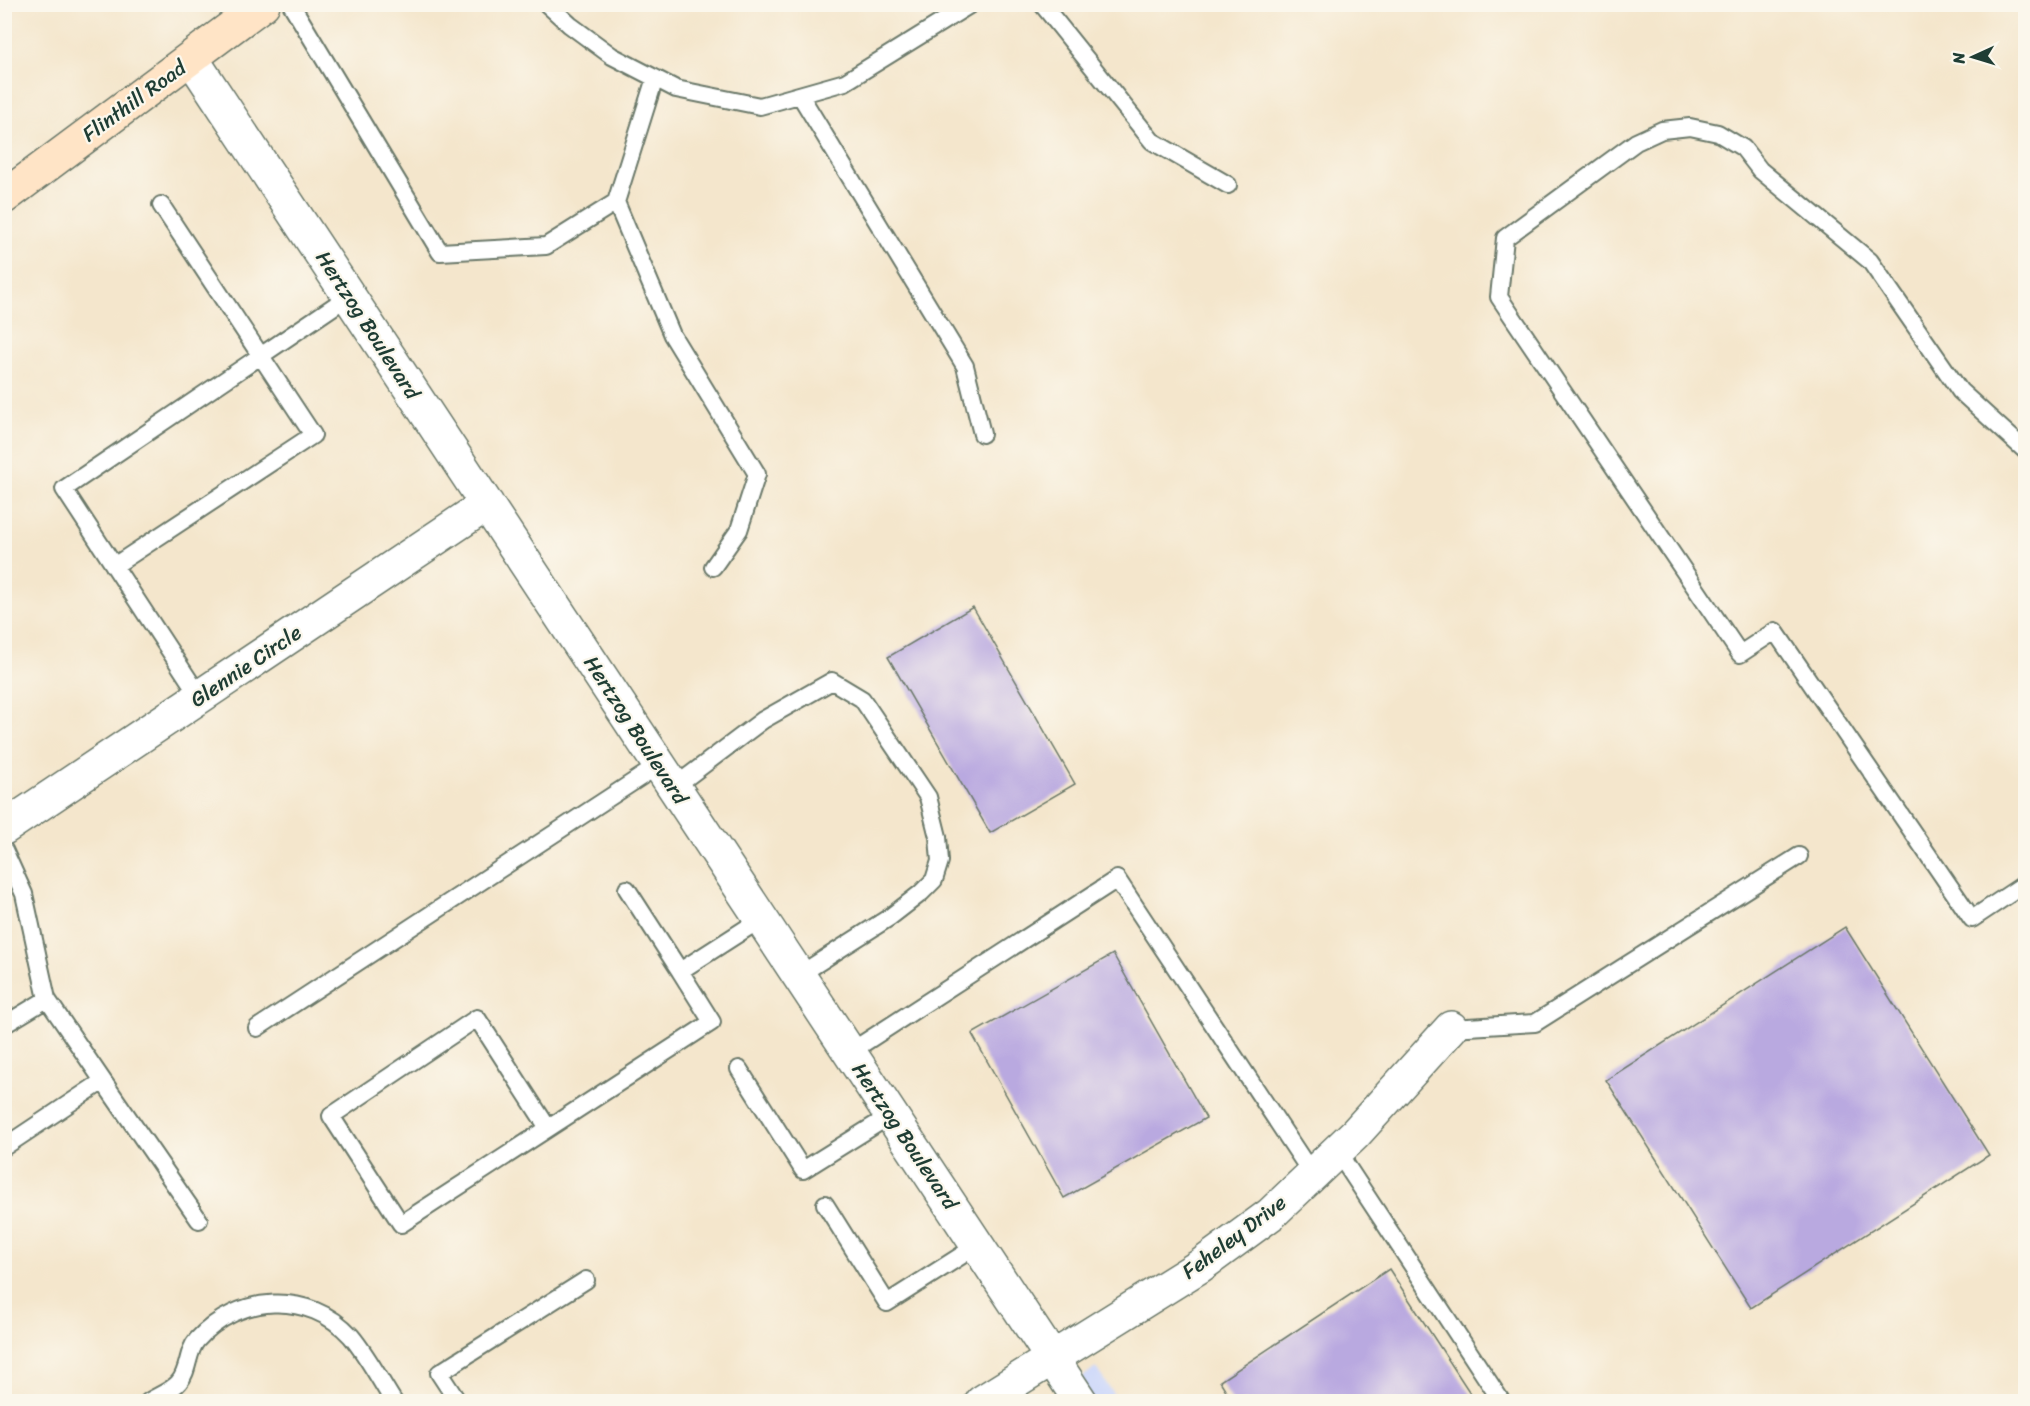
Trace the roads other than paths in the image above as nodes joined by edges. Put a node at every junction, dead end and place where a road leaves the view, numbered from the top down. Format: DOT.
graph roads {
  1 [pos="263,4"];
  2 [pos="291,4"];
  3 [pos="547,4"];
  4 [pos="971,4"];
  5 [pos="1042,4"];
  6 [pos="192,59"];
  7 [pos="655,78"];
  8 [pos="800,95"];
  9 [pos="1228,185"];
  10 [pos="4,197"];
  11 [pos="616,202"];
  12 [pos="161,205"];
  13 [pos="349,296"];
  14 [pos="261,356"];
  15 [pos="982,434"];
  16 [pos="2025,451"];
  17 [pos="487,504"];
  18 [pos="114,566"];
  19 [pos="713,567"];
  20 [pos="200,697"];
  21 [pos="666,776"];
  22 [pos="4,828"];
  23 [pos="4,850"];
  24 [pos="1799,856"];
  25 [pos="2025,883"];
  26 [pos="627,889"];
  27 [pos="762,919"];
  28 [pos="680,971"];
  29 [pos="799,975"];
  30 [pos="47,999"];
  31 [pos="4,1025"];
  32 [pos="257,1028"];
  33 [pos="1451,1028"];
  34 [pos="849,1052"];
  35 [pos="739,1069"];
  36 [pos="103,1081"];
  37 [pos="891,1115"];
  38 [pos="548,1128"];
  39 [pos="4,1147"];
  40 [pos="1337,1151"];
  41 [pos="1312,1174"];
  42 [pos="825,1204"];
  43 [pos="199,1220"];
  44 [pos="978,1245"];
  45 [pos="586,1280"];
  46 [pos="1051,1358"];
  47 [pos="148,1401"];
  48 [pos="394,1401"];
  49 [pos="458,1401"];
  50 [pos="982,1401"];
  51 [pos="1081,1401"];
  52 [pos="1502,1401"];
  1 -- 6 [label="street, Flinthill Road"];
  2 -- 11 [label="lane"];
  3 -- 7 [label="lane"];
  4 -- 8 [label="lane"];
  5 -- 9 [label="lane"];
  6 -- 10 [label="street, Flinthill Road"];
  6 -- 13 [label="street, Hertzog Boulevard"];
  7 -- 8 [label="lane"];
  7 -- 11 [label="lane"];
  8 -- 15 [label="lane"];
  11 -- 19 [label="lane"];
  12 -- 14 [label="lane"];
  13 -- 14 [label="lane"];
  13 -- 17 [label="street, Hertzog Boulevard"];
  14 -- 18 [label="lane"];
  14 -- 18 [label="lane"];
  16 -- 25 [label="lane"];
  17 -- 20 [label="street, Glennie Circle"];
  17 -- 21 [label="street, Hertzog Boulevard"];
  18 -- 20 [label="lane"];
  20 -- 22 [label="street, Glennie Circle"];
  21 -- 27 [label="street, Hertzog Boulevard"];
  21 -- 29 [label="lane"];
  21 -- 32 [label="lane"];
  23 -- 30 [label="lane"];
  24 -- 33 [label="lane"];
  26 -- 28 [label="lane"];
  27 -- 28 [label="lane"];
  27 -- 29 [label="street, Hertzog Boulevard"];
  28 -- 38 [label="lane"];
  29 -- 34 [label="street, Hertzog Boulevard"];
  30 -- 31 [label="lane"];
  30 -- 36 [label="lane"];
  33 -- 40 [label="street, Feheley Drive"];
  34 -- 37 [label="street, Hertzog Boulevard"];
  34 -- 41 [label="lane"];
  35 -- 37 [label="lane"];
  36 -- 39 [label="lane"];
  36 -- 43 [label="lane"];
  37 -- 44 [label="street, Hertzog Boulevard"];
  38 -- 38 [label="lane"];
  40 -- 41 [label="street, Feheley Drive"];
  40 -- 52 [label="lane"];
  41 -- 46 [label="street, Feheley Drive"];
  42 -- 44 [label="lane"];
  44 -- 46 [label="street, Hertzog Boulevard"];
  45 -- 49 [label="lane"];
  46 -- 50 [label="street, Feheley Drive"];
  46 -- 51 [label="street, Hertzog Boulevard"];
  47 -- 48 [label="lane"];
}
